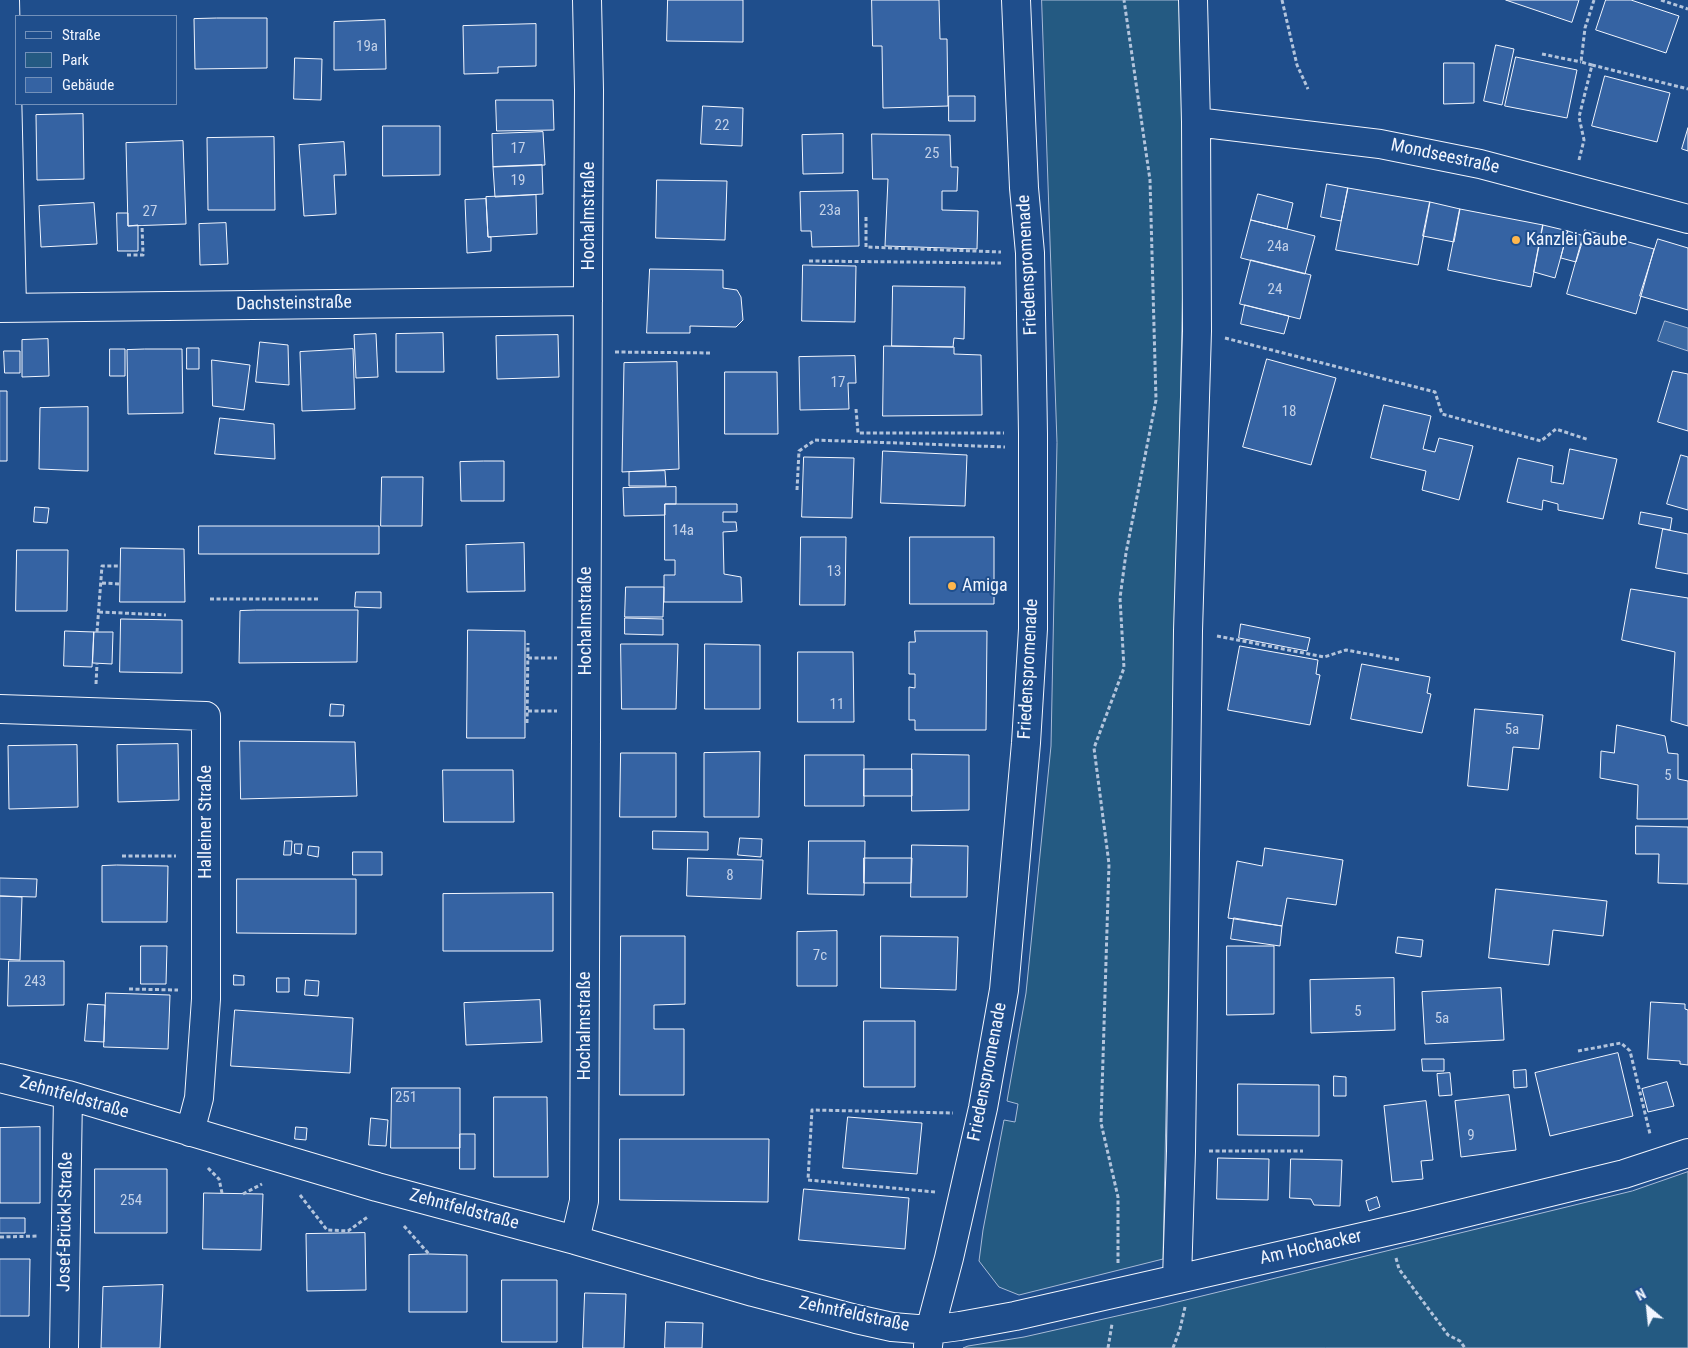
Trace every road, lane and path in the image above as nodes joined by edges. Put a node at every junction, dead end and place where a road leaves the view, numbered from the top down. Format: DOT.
graph roads {
  1 [pos="5,0"];
  2 [pos="587,0"];
  3 [pos="1016,0"];
  4 [pos="1124,0"];
  5 [pos="1193,0"];
  6 [pos="1282,0"];
  7 [pos="1594,0"];
  8 [pos="1661,0"];
  9 [pos="1688,9"];
  10 [pos="1542,54"];
  11 [pos="1581,62"];
  12 [pos="1592,65"];
  13 [pos="1688,88"];
  14 [pos="1308,89"];
  15 [pos="1196,122"];
  16 [pos="1572,187"];
  17 [pos="866,217"];
  18 [pos="1688,219"];
  19 [pos="142,225"];
  20 [pos="127,255"];
  21 [pos="1030,259"];
  22 [pos="809,261"];
  23 [pos="588,302"];
  24 [pos="6,307"];
  25 [pos="1197,331"];
  26 [pos="588,352"];
  27 [pos="712,353"];
  28 [pos="856,409"];
  29 [pos="1589,440"];
  30 [pos="1033,441"];
  31 [pos="797,490"];
  32 [pos="120,566"];
  33 [pos="102,583"];
  34 [pos="121,584"];
  35 [pos="210,599"];
  36 [pos="320,600"];
  37 [pos="99,612"];
  38 [pos="166,614"];
  39 [pos="1188,631"];
  40 [pos="98,632"];
  41 [pos="528,643"];
  42 [pos="1400,660"];
  43 [pos="0,709"];
  44 [pos="527,722"];
  45 [pos="122,856"];
  46 [pos="170,856"];
  47 [pos="129,990"];
  48 [pos="169,990"];
  49 [pos="1578,1051"];
  50 [pos="0,1078"];
  51 [pos="68,1095"];
  52 [pos="954,1113"];
  53 [pos="190,1132"];
  54 [pos="1181,1151"];
  55 [pos="1303,1151"];
  56 [pos="1688,1153"];
  57 [pos="1657,1163"];
  58 [pos="203,1164"];
  59 [pos="266,1180"];
  60 [pos="936,1192"];
  61 [pos="222,1194"];
  62 [pos="243,1194"];
  63 [pos="300,1194"];
  64 [pos="370,1215"];
  65 [pos="402,1224"];
  66 [pos="1387,1231"];
  67 [pos="66,1236"];
  68 [pos="0,1237"];
  69 [pos="575,1240"];
  70 [pos="429,1254"];
  71 [pos="1185,1277"];
  72 [pos="1118,1292"];
  73 [pos="929,1339"];
  74 [pos="64,1348"];
  75 [pos="1173,1348"];
  76 [pos="1466,1348"];
  1 -- 24 [label="street"];
  2 -- 23 [label="street, Hochalmstraße"];
  3 -- 21 [label="street, Friedenspromenade"];
  4 -- 72 [label="path"];
  5 -- 15 [label="street"];
  6 -- 14 [label="path"];
  7 -- 11 [label="path"];
  8 -- 9 [label="path"];
  10 -- 11 [label="path"];
  11 -- 12 [label="path"];
  12 -- 13 [label="path"];
  12 -- 16 [label="path"];
  15 -- 16 [label="street, Mondseestraße"];
  15 -- 25 [label="street"];
  16 -- 18 [label="street, Mondseestraße"];
  17 -- 21 [label="path"];
  19 -- 20 [label="path"];
  21 -- 22 [label="path"];
  21 -- 30 [label="street, Friedenspromenade"];
  23 -- 24 [label="street, Dachsteinstraße"];
  23 -- 26 [label="street, Hochalmstraße"];
  25 -- 29 [label="path"];
  25 -- 39 [label="street"];
  26 -- 27 [label="path"];
  26 -- 69 [label="street, Hochalmstraße"];
  28 -- 30 [label="path"];
  30 -- 31 [label="path"];
  30 -- 73 [label="street, Friedenspromenade"];
  32 -- 33 [label="path"];
  33 -- 34 [label="path"];
  33 -- 37 [label="path"];
  35 -- 36 [label="path"];
  37 -- 38 [label="path"];
  37 -- 40 [label="path"];
  39 -- 42 [label="path"];
  39 -- 54 [label="street"];
  41 -- 44 [label="path"];
  43 -- 53 [label="street, Halleiner Straße"];
  45 -- 46 [label="path"];
  47 -- 48 [label="path"];
  49 -- 57 [label="path"];
  50 -- 51 [label="street, Zehntfeldstraße"];
  51 -- 53 [label="street, Zehntfeldstraße"];
  51 -- 67 [label="street, Josef-Brückl-Straße"];
  52 -- 60 [label="path"];
  53 -- 69 [label="street, Zehntfeldstraße"];
  54 -- 55 [label="path"];
  54 -- 71 [label="street"];
  56 -- 57 [label="street, Am Hochacker"];
  57 -- 66 [label="street, Am Hochacker"];
  58 -- 61 [label="path"];
  59 -- 62 [label="path"];
  63 -- 64 [label="path"];
  65 -- 70 [label="path"];
  66 -- 71 [label="street, Am Hochacker"];
  66 -- 76 [label="path"];
  67 -- 68 [label="path"];
  67 -- 74 [label="street, Josef-Brückl-Straße"];
  69 -- 73 [label="street, Zehntfeldstraße"];
  71 -- 72 [label="street, Am Hochacker"];
  71 -- 75 [label="path"];
  72 -- 73 [label="street, Am Hochacker"];
}
